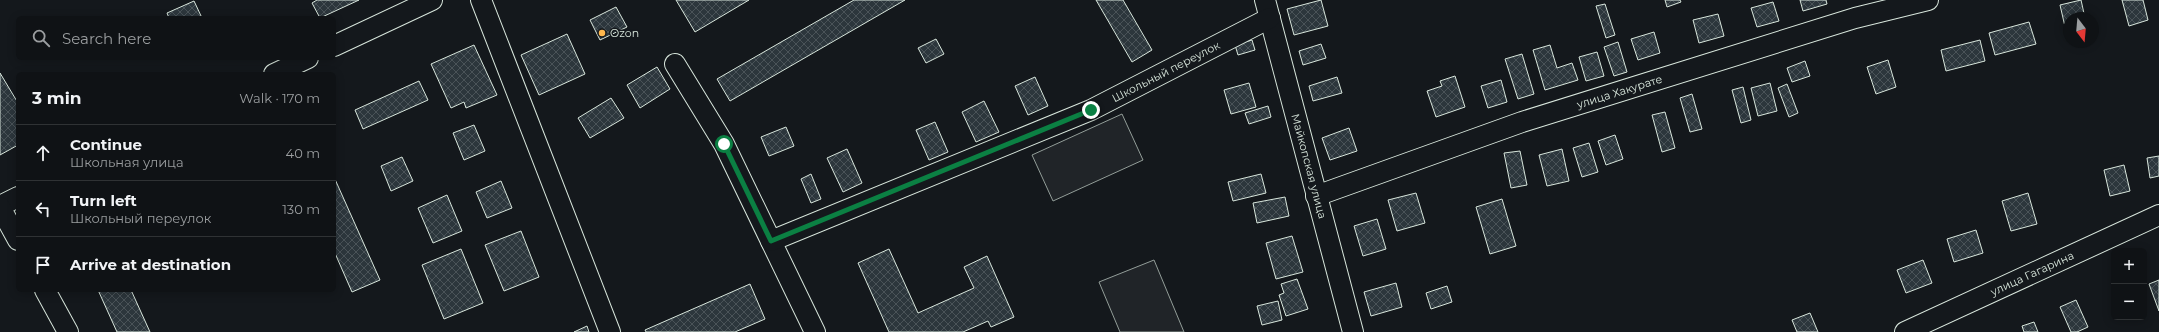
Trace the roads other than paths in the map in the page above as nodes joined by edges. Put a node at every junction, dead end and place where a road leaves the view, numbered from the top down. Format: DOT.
graph roads {
  1 [pos="432,0"];
  2 [pos="480,0"];
  3 [pos="1928,0"];
  4 [pos="1268,9"];
  5 [pos="336,45"];
  6 [pos="304,60"];
  7 [pos="675,64"];
  8 [pos="278,72"];
  9 [pos="1316,196"];
  10 [pos="16,198"];
  11 [pos="0,206"];
  12 [pos="2159,215"];
  13 [pos="16,236"];
  14 [pos="771,241"];
  15 [pos="46,292"];
  16 [pos="68,332"];
  17 [pos="610,332"];
  18 [pos="815,332"];
  19 [pos="1353,332"];
  20 [pos="1905,332"];
  1 -- 5 [label="street"];
  2 -- 17 [label="street"];
  3 -- 9 [label="street, улица Хакурате"];
  4 -- 9 [label="street, Майкопская улица"];
  4 -- 14 [label="street, Школьный переулок"];
  6 -- 8 [label="street"];
  7 -- 14 [label="street"];
  9 -- 19 [label="street, Майкопская улица"];
  10 -- 11 [label="street"];
  11 -- 13 [label="street"];
  12 -- 20 [label="street, улица Гагарина"];
  14 -- 18 [label="street"];
  15 -- 16 [label="street"];
}
